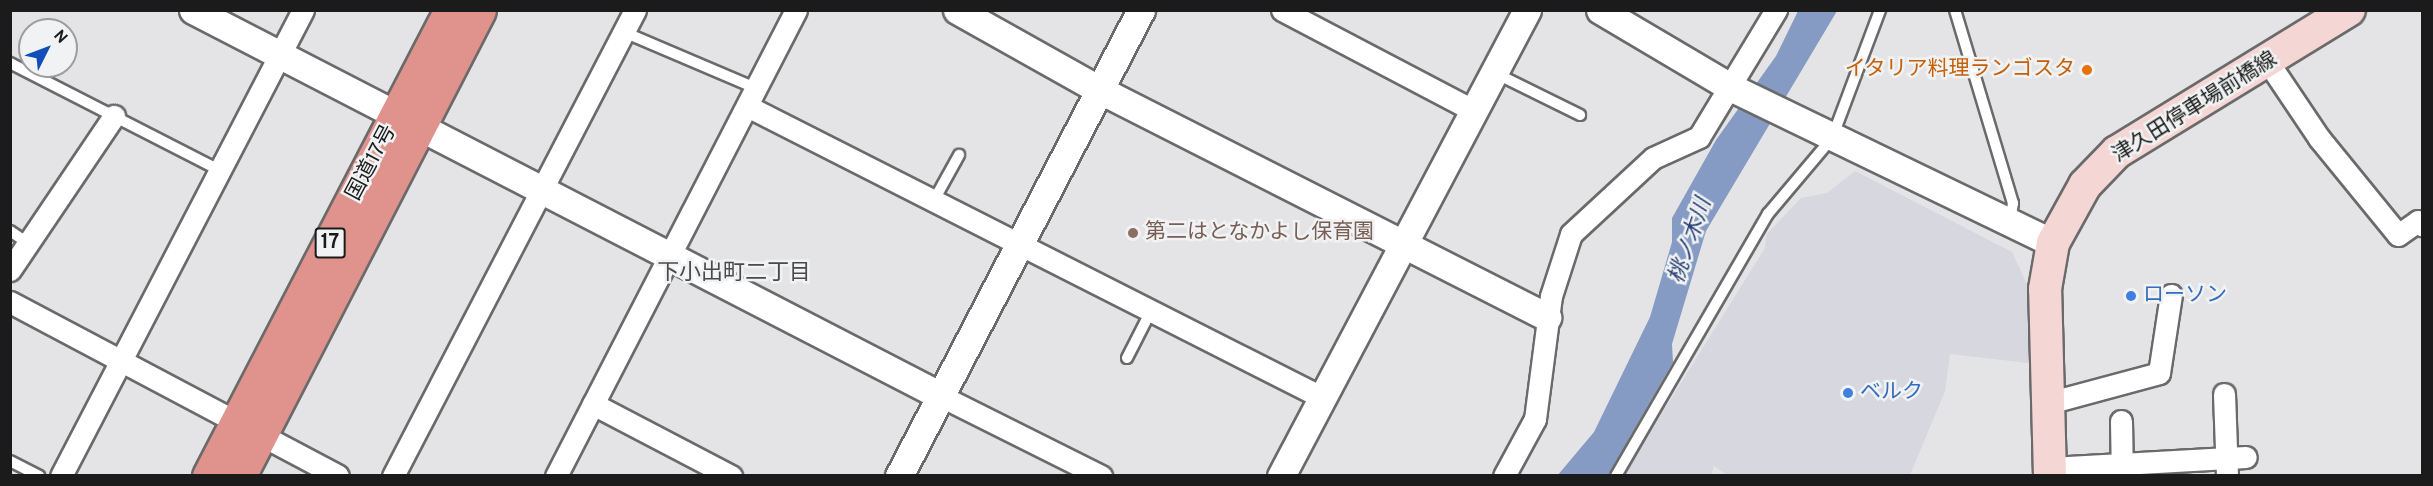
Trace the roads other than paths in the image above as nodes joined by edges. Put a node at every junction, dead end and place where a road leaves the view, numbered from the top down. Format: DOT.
graph roads {
  1 [pos="193,10"];
  2 [pos="303,10"];
  3 [pos="451,10"];
  4 [pos="479,10"];
  5 [pos="635,10"];
  6 [pos="796,10"];
  7 [pos="1141,10"];
  8 [pos="1282,10"];
  9 [pos="1527,10"];
  10 [pos="1600,10"];
  11 [pos="1776,10"];
  12 [pos="1880,10"];
  13 [pos="1955,10"];
  14 [pos="2349,10"];
  15 [pos="970,13"];
  16 [pos="624,32"];
  17 [pos="280,56"];
  18 [pos="2268,62"];
  19 [pos="10,63"];
  20 [pos="1495,72"];
  21 [pos="1098,89"];
  22 [pos="1734,89"];
  23 [pos="751,97"];
  24 [pos="1474,111"];
  25 [pos="1580,115"];
  26 [pos="114,117"];
  27 [pos="408,121"];
  28 [pos="1824,134"];
  29 [pos="959,155"];
  30 [pos="221,171"];
  31 [pos="543,190"];
  32 [pos="933,202"];
  33 [pos="2009,224"];
  34 [pos="2422,225"];
  35 [pos="10,231"];
  36 [pos="2052,243"];
  37 [pos="29,244"];
  38 [pos="1402,247"];
  39 [pos="1019,248"];
  40 [pos="669,256"];
  41 [pos="10,270"];
  42 [pos="2171,295"];
  43 [pos="10,302"];
  44 [pos="1152,309"];
  45 [pos="1547,317"];
  46 [pos="1127,358"];
  47 [pos="120,361"];
  48 [pos="2224,394"];
  49 [pos="943,397"];
  50 [pos="1321,397"];
  51 [pos="2048,403"];
  52 [pos="593,404"];
  53 [pos="2121,421"];
  54 [pos="248,429"];
  55 [pos="10,461"];
  56 [pos="2233,463"];
  57 [pos="2122,470"];
  58 [pos="2050,472"];
  59 [pos="39,476"];
  60 [pos="61,476"];
  61 [pos="209,476"];
  62 [pos="239,476"];
  63 [pos="338,476"];
  64 [pos="393,476"];
  65 [pos="556,476"];
  66 [pos="731,476"];
  67 [pos="899,476"];
  68 [pos="1101,476"];
  69 [pos="1281,476"];
  70 [pos="1504,476"];
  71 [pos="1616,476"];
  1 -- 17 [label="street"];
  2 -- 17 [label="street"];
  3 -- 27 [label="highway, 国道17号 / 17"];
  4 -- 27 [label="highway, 国道17号 / 17"];
  5 -- 16 [label="street"];
  6 -- 23 [label="street"];
  7 -- 21 [label="street"];
  8 -- 24 [label="street"];
  9 -- 20 [label="street"];
  10 -- 22 [label="street"];
  11 -- 22 [label="street"];
  12 -- 28 [label="lane"];
  13 -- 33 [label="lane"];
  14 -- 18 [label="main road, 津久田停車場前橋線"];
  15 -- 21 [label="street"];
  16 -- 23 [label="lane"];
  16 -- 31 [label="street"];
  17 -- 27 [label="street"];
  17 -- 30 [label="street"];
  18 -- 34 [label="street"];
  18 -- 36 [label="main road, 津久田停車場前橋線"];
  19 -- 26 [label="lane"];
  20 -- 24 [label="street"];
  20 -- 25 [label="lane"];
  21 -- 38 [label="street"];
  21 -- 39 [label="street"];
  22 -- 28 [label="street"];
  22 -- 45 [label="street"];
  23 -- 32 [label="street"];
  23 -- 40 [label="street"];
  24 -- 38 [label="street"];
  26 -- 30 [label="lane"];
  26 -- 37 [label="street"];
  27 -- 31 [label="street"];
  27 -- 54 [label="highway, 国道17号 / 17"];
  28 -- 33 [label="street"];
  28 -- 71 [label="lane"];
  29 -- 32 [label="lane"];
  30 -- 47 [label="street"];
  31 -- 40 [label="street"];
  31 -- 64 [label="street"];
  32 -- 39 [label="street"];
  33 -- 36 [label="street"];
  35 -- 37 [label="lane"];
  36 -- 51 [label="main road, 津久田停車場前橋線"];
  37 -- 41 [label="street"];
  38 -- 45 [label="street"];
  38 -- 50 [label="street"];
  39 -- 44 [label="street"];
  39 -- 49 [label="street"];
  40 -- 49 [label="street"];
  40 -- 52 [label="street"];
  42 -- 51 [label="street"];
  43 -- 47 [label="street"];
  44 -- 46 [label="lane"];
  44 -- 50 [label="street"];
  45 -- 70 [label="street"];
  47 -- 54 [label="street"];
  47 -- 60 [label="street"];
  48 -- 56 [label="street"];
  49 -- 67 [label="street"];
  49 -- 68 [label="street"];
  50 -- 69 [label="street"];
  51 -- 58 [label="main road, 津久田停車場前橋線"];
  52 -- 65 [label="street"];
  52 -- 66 [label="street"];
  53 -- 57 [label="street"];
  54 -- 61 [label="highway, 国道17号 / 17"];
  54 -- 62 [label="highway, 国道17号 / 17"];
  54 -- 63 [label="street"];
  55 -- 59 [label="lane"];
  56 -- 57 [label="street"];
  57 -- 58 [label="street"];
}
